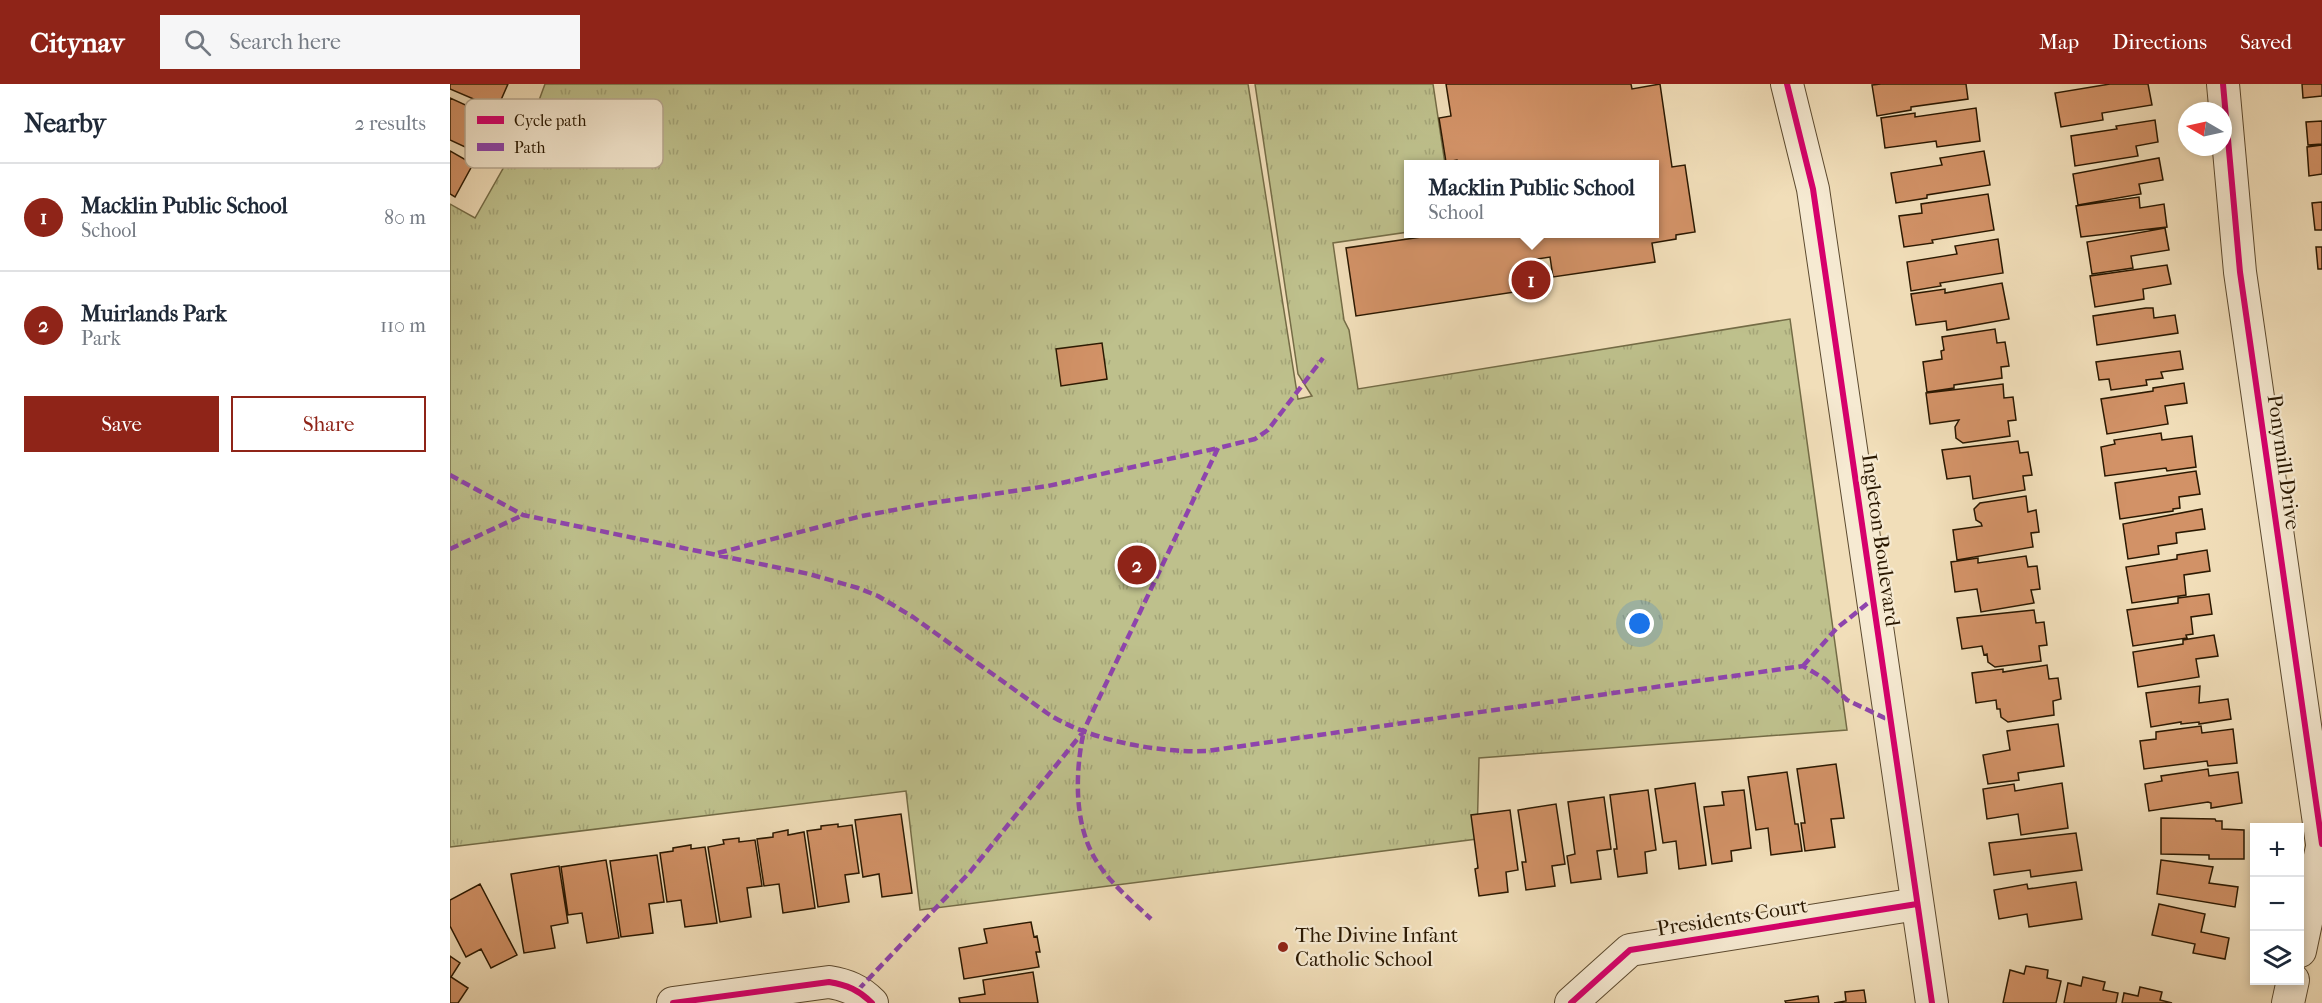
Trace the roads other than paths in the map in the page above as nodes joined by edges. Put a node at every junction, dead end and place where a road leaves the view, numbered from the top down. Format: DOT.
graph roads {
  1 [pos="1787,84"];
  2 [pos="2223,84"];
  3 [pos="2322,845"];
  4 [pos="1917,904"];
  5 [pos="2304,932"];
  6 [pos="2292,985"];
  7 [pos="673,1003"];
  8 [pos="872,1003"];
  9 [pos="1570,1003"];
  10 [pos="1932,1003"];
  11 [pos="2288,1003"];
  1 -- 4 [label="street, Ingleton Boulevard"];
  2 -- 3 [label="street, Ponymill Drive"];
  3 -- 5 [label="street, Ponymill Drive"];
  4 -- 9 [label="street, Presidents Court"];
  4 -- 10 [label="street, Ingleton Boulevard"];
  6 -- 11 [label="street"];
  7 -- 8 [label="street"];
}
